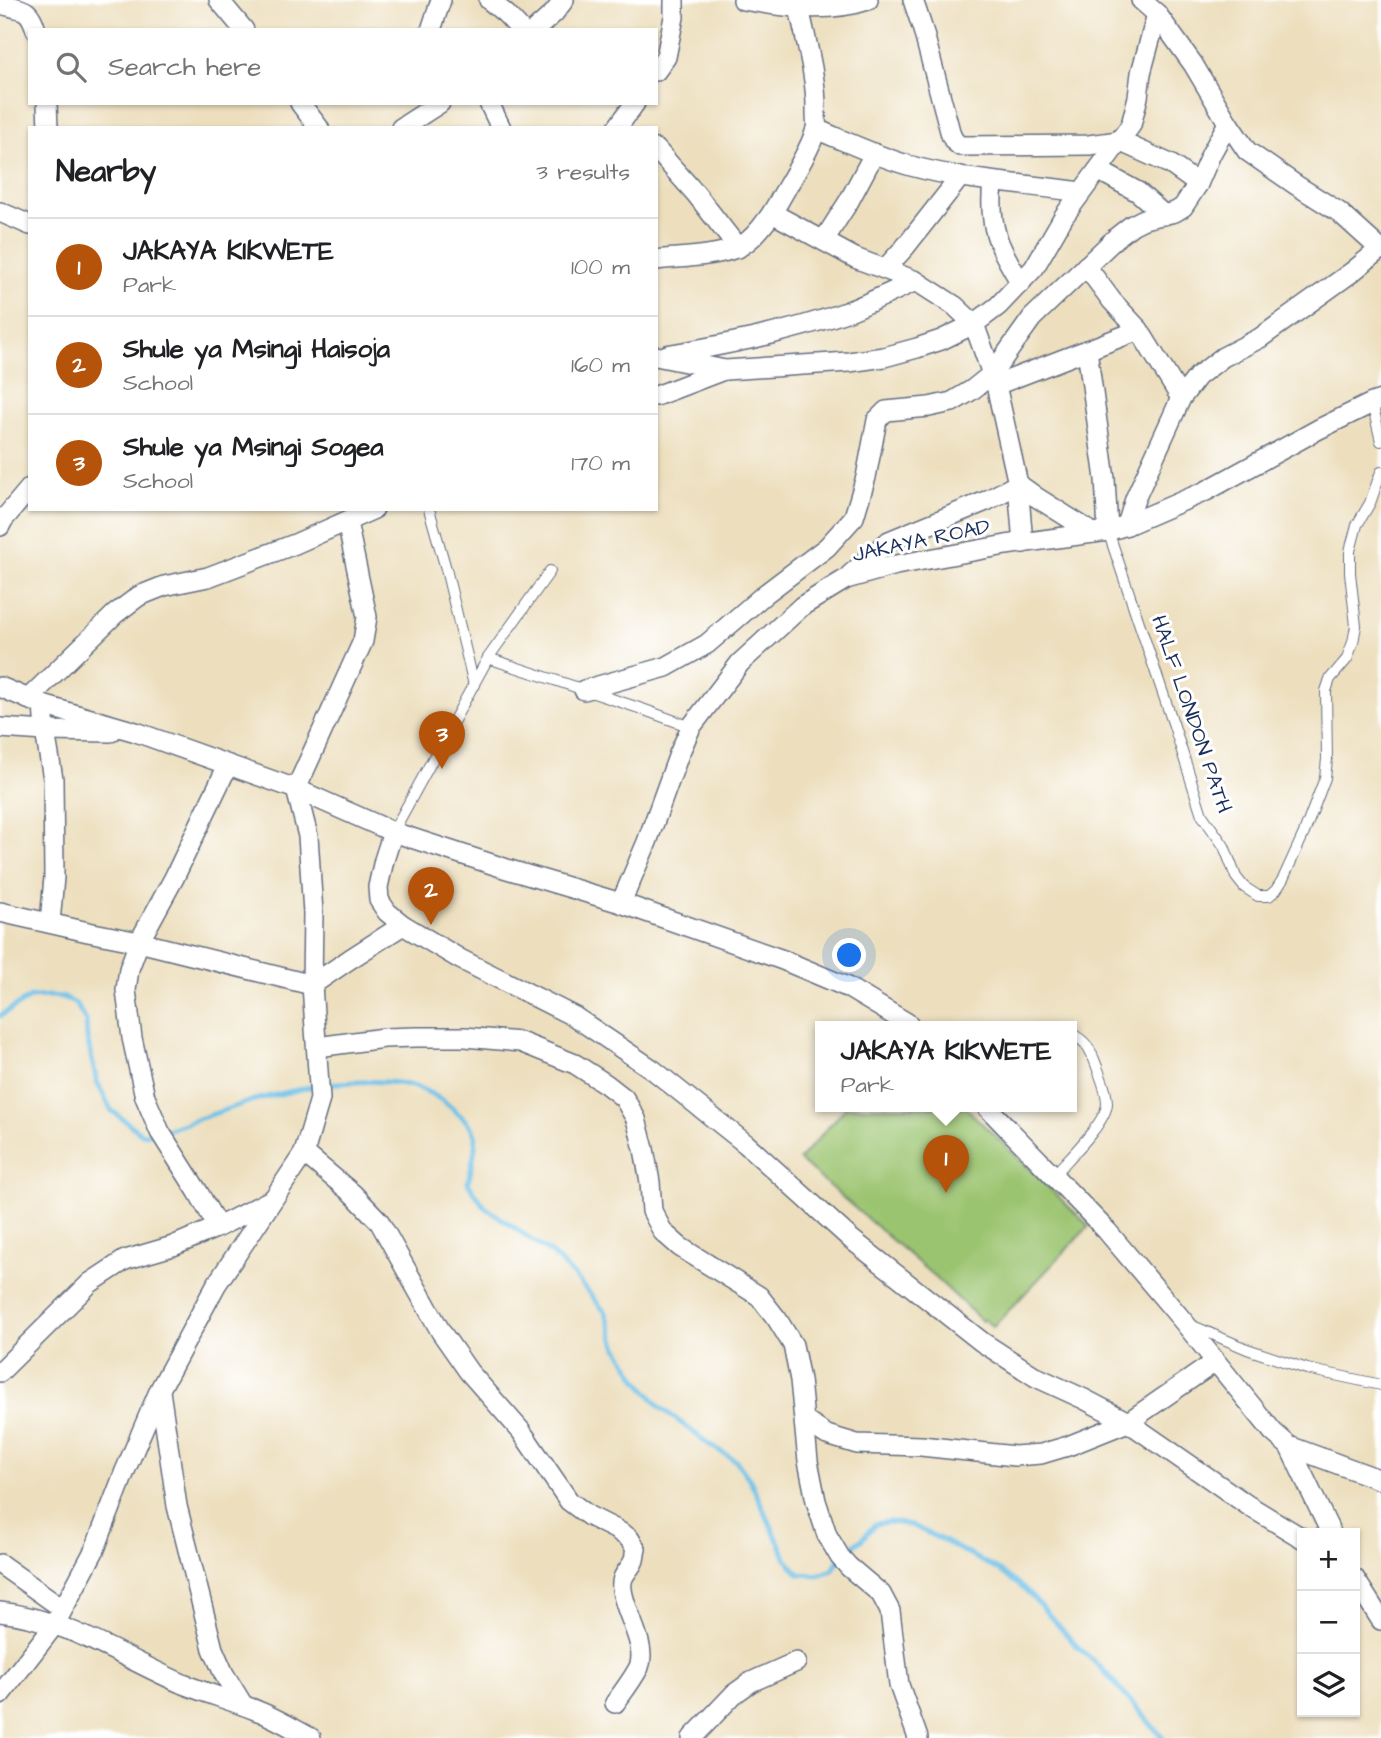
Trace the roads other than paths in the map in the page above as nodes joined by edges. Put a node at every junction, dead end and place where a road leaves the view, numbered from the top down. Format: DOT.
graph roads {
  1 [pos="219,0"];
  2 [pos="441,0"];
  3 [pos="489,0"];
  4 [pos="564,0"];
  5 [pos="674,0"];
  6 [pos="746,0"];
  7 [pos="868,0"];
  8 [pos="913,0"];
  9 [pos="1142,0"];
  10 [pos="0,4"];
  11 [pos="799,7"];
  12 [pos="1157,14"];
  13 [pos="35,28"];
  14 [pos="242,28"];
  15 [pos="432,28"];
  16 [pos="519,28"];
  17 [pos="537,28"];
  18 [pos="658,68"];
  19 [pos="47,105"];
  20 [pos="302,105"];
  21 [pos="433,105"];
  22 [pos="490,105"];
  23 [pos="1228,123"];
  24 [pos="48,126"];
  25 [pos="317,126"];
  26 [pos="404,126"];
  27 [pos="500,126"];
  28 [pos="816,129"];
  29 [pos="1119,141"];
  30 [pos="658,151"];
  31 [pos="1247,151"];
  32 [pos="874,154"];
  33 [pos="1211,154"];
  34 [pos="1098,170"];
  35 [pos="961,176"];
  36 [pos="993,182"];
  37 [pos="1198,184"];
  38 [pos="1081,192"];
  39 [pos="28,206"];
  40 [pos="772,213"];
  41 [pos="1164,215"];
  42 [pos="15,219"];
  43 [pos="824,240"];
  44 [pos="738,248"];
  45 [pos="1381,249"];
  46 [pos="658,260"];
  47 [pos="1086,266"];
  48 [pos="885,269"];
  49 [pos="916,281"];
  50 [pos="1021,283"];
  51 [pos="974,324"];
  52 [pos="1139,330"];
  53 [pos="1087,350"];
  54 [pos="658,357"];
  55 [pos="658,357"];
  56 [pos="725,370"];
  57 [pos="994,380"];
  58 [pos="658,395"];
  59 [pos="1181,398"];
  60 [pos="1377,402"];
  61 [pos="1381,440"];
  62 [pos="1381,472"];
  63 [pos="1018,484"];
  64 [pos="28,490"];
  65 [pos="370,511"];
  66 [pos="430,511"];
  67 [pos="347,522"];
  68 [pos="0,526"];
  69 [pos="1109,529"];
  70 [pos="1023,543"];
  71 [pos="550,570"];
  72 [pos="846,579"];
  73 [pos="488,658"];
  74 [pos="474,685"];
  75 [pos="0,687"];
  76 [pos="584,690"];
  77 [pos="35,702"];
  78 [pos="691,727"];
  79 [pos="0,728"];
  80 [pos="45,731"];
  81 [pos="136,732"];
  82 [pos="228,765"];
  83 [pos="296,789"];
  84 [pos="393,832"];
  85 [pos="621,903"];
  86 [pos="0,912"];
  87 [pos="50,923"];
  88 [pos="403,925"];
  89 [pos="139,942"];
  90 [pos="312,985"];
  91 [pos="904,1021"];
  92 [pos="1077,1036"];
  93 [pos="317,1047"];
  94 [pos="992,1112"];
  95 [pos="304,1153"];
  96 [pos="1053,1176"];
  97 [pos="272,1200"];
  98 [pos="218,1227"];
  99 [pos="1183,1321"];
  100 [pos="1214,1362"];
  101 [pos="0,1372"];
  102 [pos="1381,1385"];
  103 [pos="160,1389"];
  104 [pos="805,1421"];
  105 [pos="1128,1422"];
  106 [pos="1289,1446"];
  107 [pos="1381,1480"];
  108 [pos="1329,1528"];
  109 [pos="1297,1535"];
  110 [pos="0,1564"];
  111 [pos="1360,1586"];
  112 [pos="0,1612"];
  113 [pos="59,1616"];
  114 [pos="1381,1620"];
  115 [pos="796,1662"];
  116 [pos="0,1695"];
  117 [pos="615,1703"];
  118 [pos="243,1705"];
  119 [pos="916,1737"];
  120 [pos="311,1738"];
  121 [pos="692,1738"];
  1 -- 14 [label="street"];
  2 -- 15 [label="street"];
  3 -- 16 [label="street"];
  4 -- 17 [label="street"];
  5 -- 18 [label="street"];
  6 -- 11 [label="street"];
  7 -- 11 [label="street"];
  8 -- 29 [label="street"];
  9 -- 12 [label="street"];
  10 -- 13 [label="street"];
  11 -- 28 [label="street"];
  12 -- 23 [label="street"];
  12 -- 29 [label="street"];
  19 -- 24 [label="street"];
  20 -- 25 [label="street"];
  21 -- 26 [label="street"];
  22 -- 27 [label="street"];
  23 -- 31 [label="street"];
  23 -- 33 [label="street"];
  28 -- 32 [label="street"];
  28 -- 40 [label="street"];
  29 -- 34 [label="street"];
  29 -- 37 [label="street"];
  30 -- 44 [label="street"];
  31 -- 33 [label="street"];
  31 -- 45 [label="street"];
  32 -- 35 [label="street"];
  32 -- 43 [label="street"];
  33 -- 37 [label="street"];
  34 -- 38 [label="street"];
  34 -- 41 [label="street"];
  35 -- 36 [label="street"];
  35 -- 48 [label="street"];
  36 -- 38 [label="street"];
  36 -- 50 [label="street"];
  37 -- 41 [label="street"];
  38 -- 50 [label="street"];
  39 -- 42 [label="street"];
  40 -- 43 [label="street"];
  40 -- 44 [label="street"];
  41 -- 47 [label="street"];
  43 -- 48 [label="street"];
  44 -- 46 [label="street"];
  45 -- 59 [label="street"];
  47 -- 52 [label="street"];
  47 -- 57 [label="street"];
  48 -- 49 [label="street"];
  49 -- 51 [label="street"];
  49 -- 54 [label="street"];
  50 -- 51 [label="street"];
  51 -- 56 [label="street"];
  51 -- 57 [label="street"];
  52 -- 53 [label="street"];
  52 -- 59 [label="street"];
  53 -- 57 [label="street"];
  53 -- 69 [label="street"];
  55 -- 56 [label="street"];
  56 -- 58 [label="street"];
  57 -- 63 [label="street"];
  57 -- 76 [label="street"];
  59 -- 69 [label="street"];
  60 -- 61 [label="lane"];
  60 -- 69 [label="street, JAKAYA ROAD"];
  62 -- 69 [label="lane, HALF LONDON PATH"];
  63 -- 69 [label="street"];
  63 -- 70 [label="street"];
  63 -- 72 [label="street"];
  64 -- 68 [label="street"];
  65 -- 67 [label="street"];
  66 -- 74 [label="lane"];
  67 -- 77 [label="street"];
  67 -- 83 [label="street"];
  69 -- 70 [label="street, JAKAYA ROAD"];
  70 -- 72 [label="street, JAKAYA ROAD"];
  71 -- 73 [label="lane"];
  72 -- 78 [label="street, JAKAYA ROAD"];
  73 -- 74 [label="lane"];
  73 -- 76 [label="lane"];
  74 -- 84 [label="lane"];
  75 -- 77 [label="street"];
  76 -- 78 [label="lane"];
  77 -- 80 [label="street"];
  77 -- 81 [label="street"];
  78 -- 85 [label="street, JAKAYA ROAD"];
  79 -- 80 [label="street"];
  80 -- 81 [label="street"];
  80 -- 87 [label="street"];
  81 -- 82 [label="street"];
  82 -- 83 [label="street"];
  82 -- 89 [label="street"];
  83 -- 84 [label="street"];
  83 -- 90 [label="street"];
  84 -- 85 [label="street"];
  84 -- 88 [label="street"];
  85 -- 91 [label="street"];
  86 -- 87 [label="street"];
  87 -- 89 [label="street"];
  88 -- 90 [label="street"];
  88 -- 105 [label="street"];
  89 -- 90 [label="street"];
  89 -- 98 [label="street"];
  90 -- 93 [label="street"];
  92 -- 96 [label="lane"];
  93 -- 95 [label="street"];
  93 -- 104 [label="street"];
  94 -- 96 [label="street"];
  95 -- 97 [label="street"];
  95 -- 117 [label="street"];
  96 -- 99 [label="street"];
  97 -- 98 [label="street"];
  97 -- 103 [label="street"];
  98 -- 101 [label="street"];
  99 -- 100 [label="street"];
  99 -- 102 [label="lane"];
  100 -- 105 [label="street"];
  100 -- 106 [label="street"];
  103 -- 113 [label="street"];
  103 -- 118 [label="street"];
  104 -- 105 [label="street"];
  104 -- 119 [label="street"];
  105 -- 109 [label="street"];
  106 -- 107 [label="street"];
  106 -- 108 [label="street"];
  110 -- 113 [label="street"];
  111 -- 114 [label="street"];
  112 -- 113 [label="street"];
  113 -- 116 [label="street"];
  113 -- 118 [label="street"];
  115 -- 121 [label="street"];
  118 -- 120 [label="street"];
}
